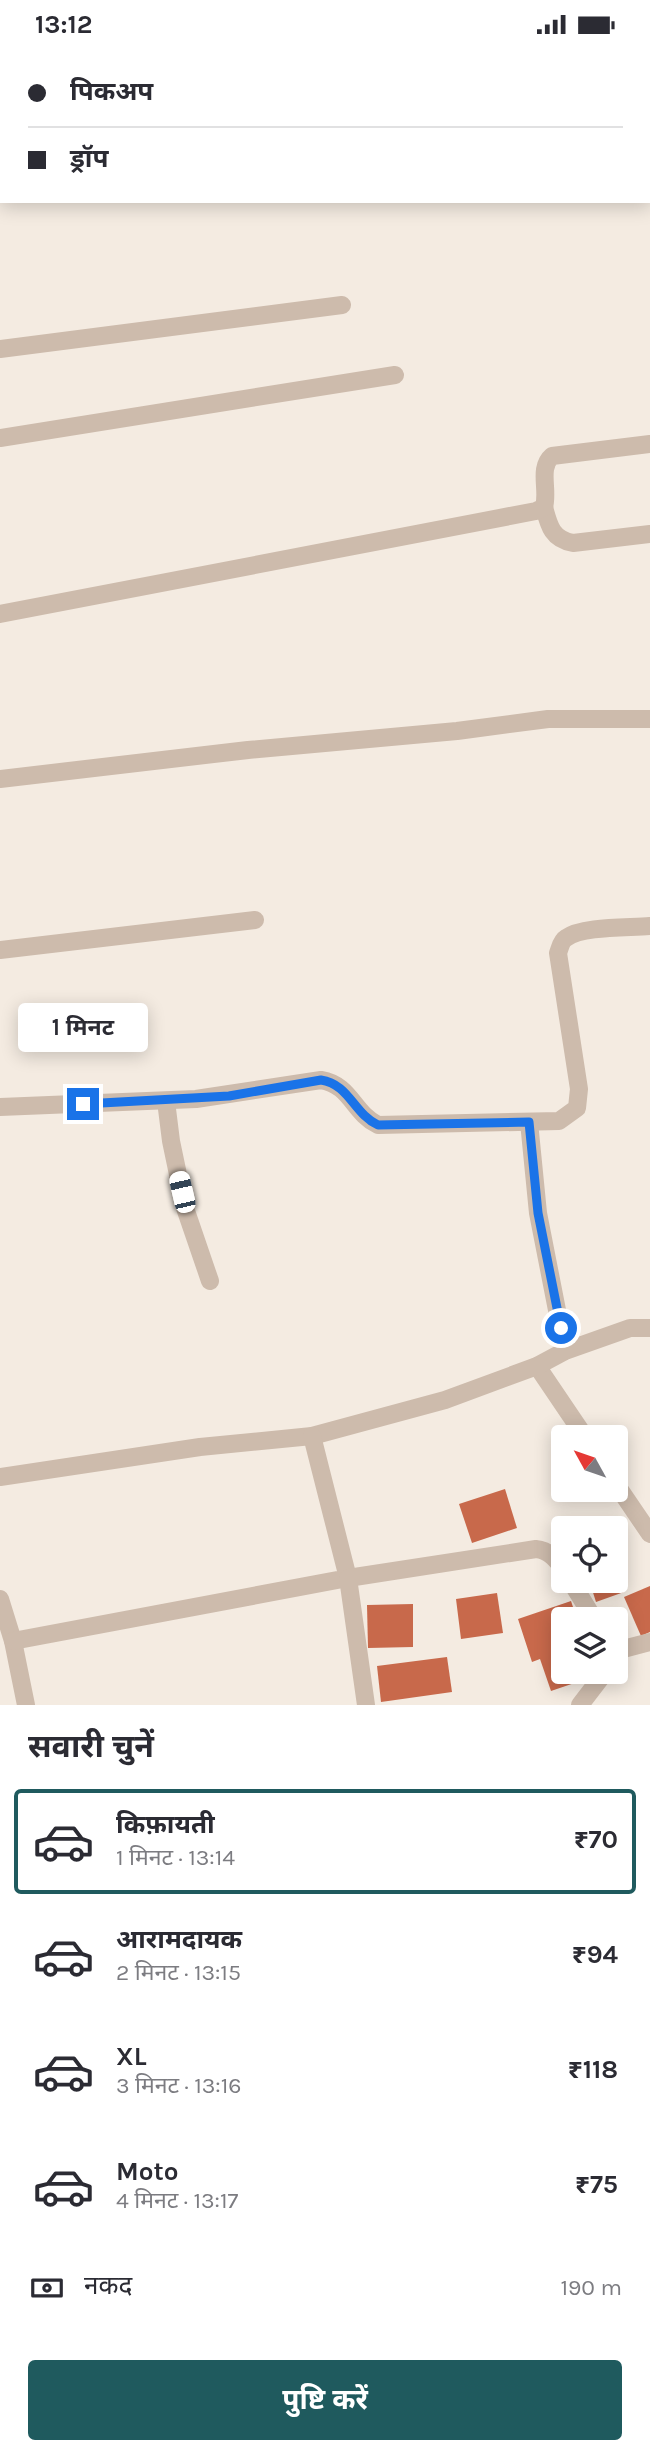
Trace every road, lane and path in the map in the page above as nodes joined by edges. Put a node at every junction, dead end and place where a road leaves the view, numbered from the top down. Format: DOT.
graph roads {
  1 [pos="342,306"];
  2 [pos="0,349"];
  3 [pos="395,375"];
  4 [pos="0,438"];
  5 [pos="650,444"];
  6 [pos="544,507"];
  7 [pos="650,534"];
  8 [pos="0,614"];
  9 [pos="650,719"];
  10 [pos="0,779"];
  11 [pos="255,920"];
  12 [pos="650,926"];
  13 [pos="0,950"];
  14 [pos="166,1101"];
  15 [pos="0,1107"];
  16 [pos="529,1122"];
  17 [pos="210,1281"];
  18 [pos="649,1327"];
  19 [pos="565,1351"];
  20 [pos="537,1366"];
  21 [pos="576,1425"];
  22 [pos="312,1436"];
  23 [pos="0,1477"];
  24 [pos="628,1501"];
  25 [pos="650,1534"];
  26 [pos="551,1556"];
  27 [pos="348,1578"];
  28 [pos="0,1599"];
  29 [pos="13,1641"];
  30 [pos="650,1642"];
  31 [pos="628,1649"];
  32 [pos="596,1684"];
  33 [pos="26,1705"];
  34 [pos="366,1705"];
  35 [pos="580,1705"];
  1 -- 2 [label="street"];
  3 -- 4 [label="street"];
  5 -- 6 [label="street"];
  6 -- 7 [label="street"];
  6 -- 8 [label="street"];
  9 -- 10 [label="street"];
  11 -- 13 [label="street"];
  12 -- 16 [label="street"];
  14 -- 15 [label="street"];
  14 -- 16 [label="street"];
  14 -- 17 [label="street"];
  16 -- 19 [label="street"];
  18 -- 19 [label="street"];
  19 -- 20 [label="street"];
  20 -- 21 [label="street"];
  20 -- 22 [label="street"];
  22 -- 23 [label="street"];
  22 -- 27 [label="street"];
  24 -- 25 [label="street"];
  26 -- 27 [label="street"];
  27 -- 29 [label="street"];
  27 -- 34 [label="street"];
  28 -- 29 [label="street"];
  29 -- 33 [label="street"];
  30 -- 31 [label="street"];
  32 -- 35 [label="street"];
}
